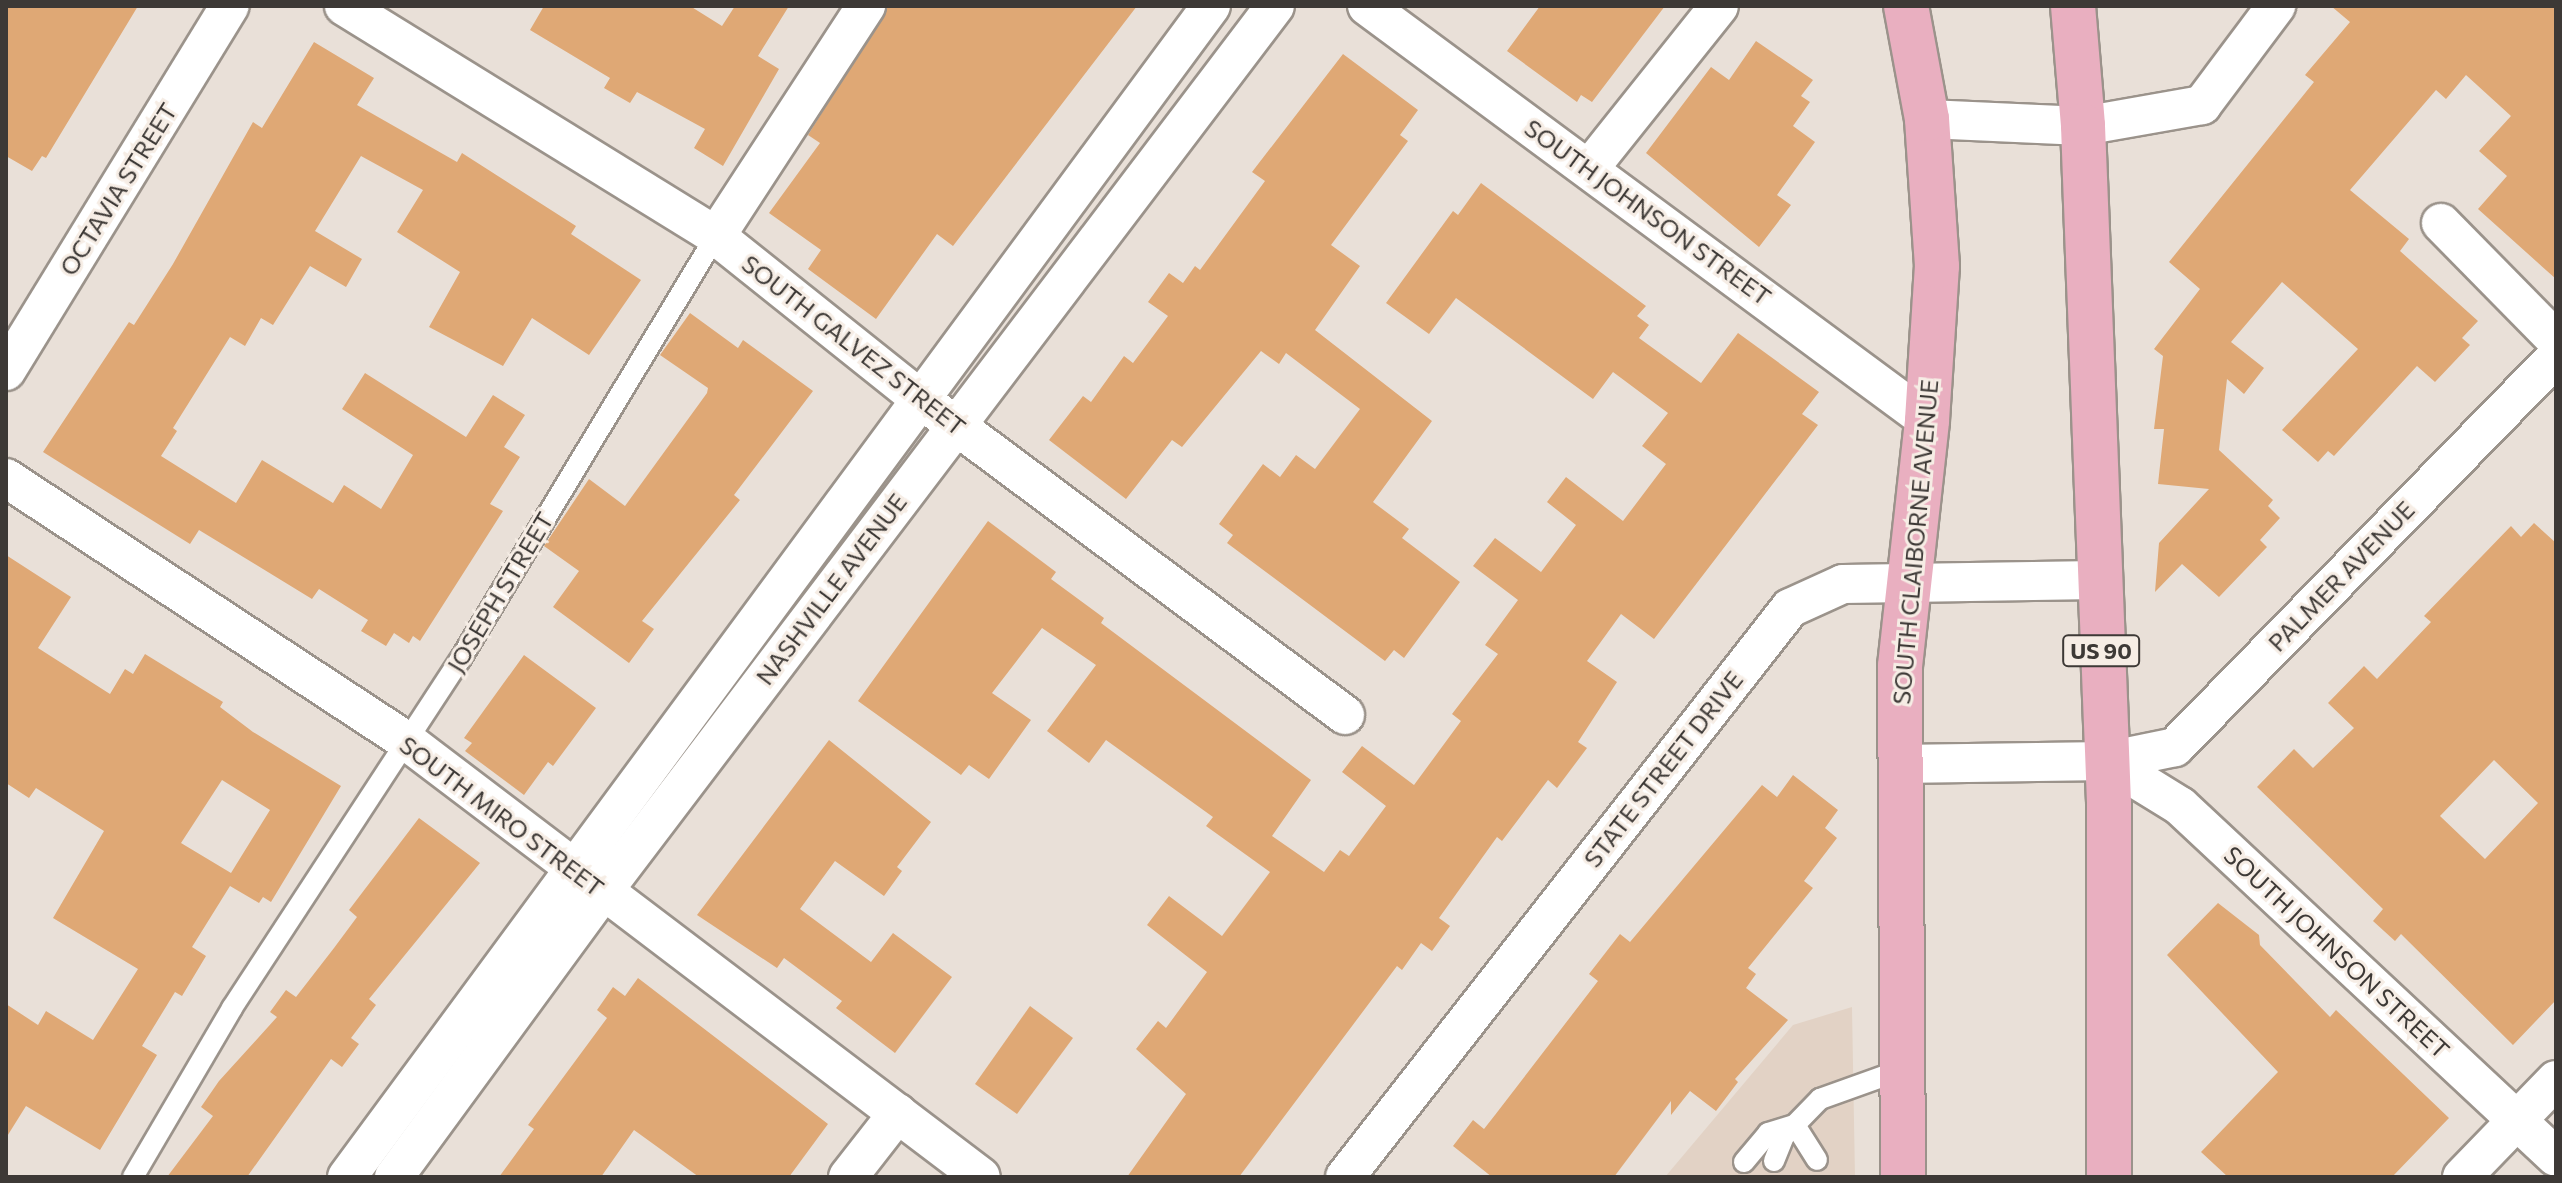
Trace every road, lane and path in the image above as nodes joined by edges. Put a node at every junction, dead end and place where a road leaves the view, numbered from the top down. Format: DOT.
graph roads {
  1 [pos="230,6"];
  2 [pos="344,6"];
  3 [pos="866,6"];
  4 [pos="1211,6"];
  5 [pos="1275,6"];
  6 [pos="1367,6"];
  7 [pos="1719,6"];
  8 [pos="1906,6"];
  9 [pos="2073,6"];
  10 [pos="2276,6"];
  11 [pos="1927,119"];
  12 [pos="2083,126"];
  13 [pos="1589,169"];
  14 [pos="2441,223"];
  15 [pos="716,236"];
  16 [pos="2556,340"];
  17 [pos="2556,357"];
  18 [pos="6,371"];
  19 [pos="923,401"];
  20 [pos="1927,420"];
  21 [pos="955,425"];
  22 [pos="6,478"];
  23 [pos="2097,580"];
  24 [pos="1906,581"];
  25 [pos="1345,715"];
  26 [pos="408,742"];
  27 [pos="2107,761"];
  28 [pos="1898,764"];
  29 [pos="587,882"];
  30 [pos="1901,1070"];
  31 [pos="2556,1080"];
  32 [pos="898,1113"];
  33 [pos="2517,1120"];
  34 [pos="1795,1125"];
  35 [pos="2556,1157"];
  36 [pos="1817,1160"];
  37 [pos="1774,1161"];
  38 [pos="1744,1162"];
  39 [pos="133,1177"];
  40 [pos="347,1177"];
  41 [pos="394,1177"];
  42 [pos="848,1177"];
  43 [pos="981,1177"];
  44 [pos="1345,1177"];
  45 [pos="1903,1177"];
  46 [pos="2109,1177"];
  47 [pos="2462,1177"];
  1 -- 18 [label="street, OCTAVIA STREET"];
  2 -- 15 [label="street, SOUTH GALVEZ STREET"];
  3 -- 15 [label="street, JOSEPH STREET"];
  4 -- 19 [label="street, NASHVILLE AVENUE"];
  5 -- 21 [label="street, NASHVILLE AVENUE"];
  6 -- 13 [label="street, SOUTH JOHNSON STREET"];
  7 -- 13 [label="street"];
  8 -- 11 [label="main road, SOUTH CLAIBORNE AVENUE"];
  9 -- 12 [label="main road, US 90"];
  10 -- 12 [label="street"];
  11 -- 12 [label="street"];
  11 -- 20 [label="main road, SOUTH CLAIBORNE AVENUE"];
  12 -- 23 [label="main road, US 90"];
  13 -- 20 [label="street, SOUTH JOHNSON STREET"];
  14 -- 16 [label="street"];
  15 -- 19 [label="street, SOUTH GALVEZ STREET"];
  15 -- 26 [label="lane, JOSEPH STREET"];
  17 -- 27 [label="street, PALMER AVENUE"];
  19 -- 21 [label="street, SOUTH GALVEZ STREET"];
  19 -- 29 [label="street, NASHVILLE AVENUE"];
  20 -- 24 [label="main road, SOUTH CLAIBORNE AVENUE"];
  21 -- 25 [label="street, SOUTH GALVEZ STREET"];
  21 -- 29 [label="street, NASHVILLE AVENUE"];
  22 -- 26 [label="street, SOUTH MIRO STREET"];
  23 -- 24 [label="street, STATE STREET DRIVE"];
  23 -- 27 [label="main road, US 90"];
  24 -- 28 [label="main road, SOUTH CLAIBORNE AVENUE"];
  24 -- 44 [label="street, STATE STREET DRIVE"];
  26 -- 29 [label="street, SOUTH MIRO STREET"];
  26 -- 39 [label="lane, JOSEPH STREET"];
  27 -- 28 [label="street, PALMER AVENUE"];
  27 -- 33 [label="street, SOUTH JOHNSON STREET"];
  27 -- 46 [label="main road, US 90"];
  28 -- 30 [label="main road, SOUTH CLAIBORNE AVENUE"];
  29 -- 32 [label="street, SOUTH MIRO STREET"];
  29 -- 40 [label="street, NASHVILLE AVENUE"];
  29 -- 41 [label="street, NASHVILLE AVENUE"];
  30 -- 34 [label="lane"];
  30 -- 45 [label="main road, SOUTH CLAIBORNE AVENUE"];
  31 -- 33 [label="street"];
  32 -- 42 [label="street"];
  32 -- 43 [label="street, SOUTH MIRO STREET"];
  33 -- 35 [label="street, SOUTH JOHNSON STREET"];
  33 -- 47 [label="street"];
  34 -- 36 [label="lane"];
  34 -- 37 [label="lane"];
  34 -- 38 [label="lane"];
}
